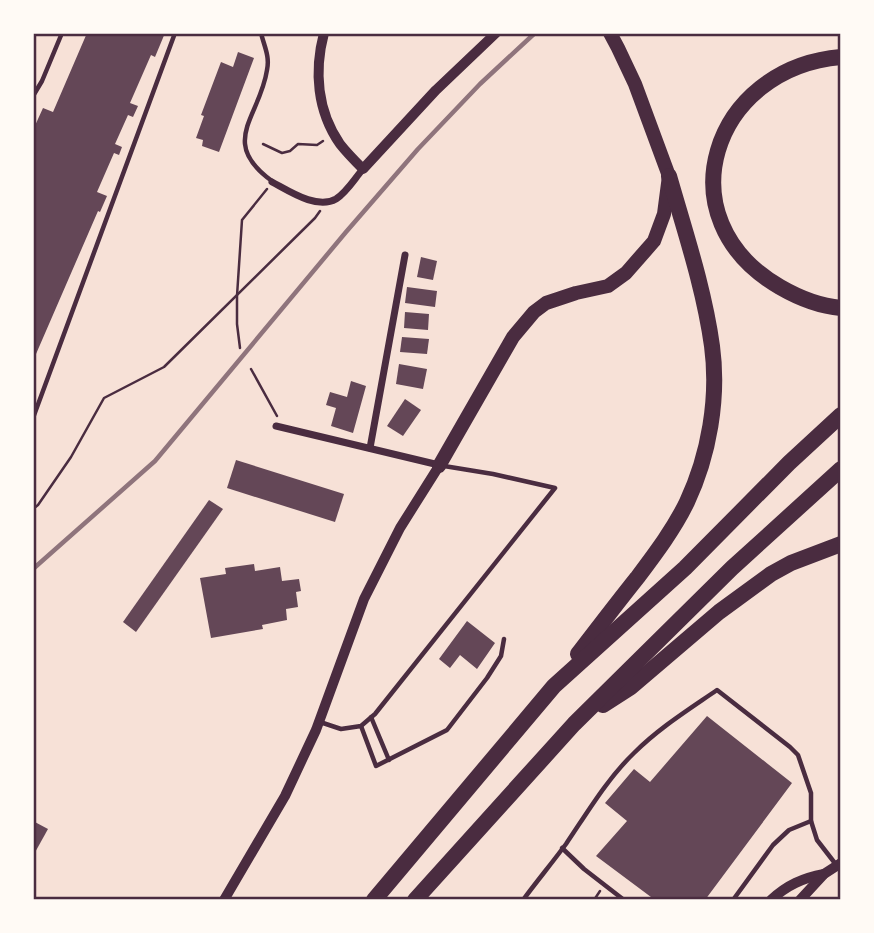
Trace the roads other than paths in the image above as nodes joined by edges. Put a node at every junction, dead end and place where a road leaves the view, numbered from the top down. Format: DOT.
graph roads {
  1 [pos="62,33"];
  2 [pos="175,33"];
  3 [pos="261,33"];
  4 [pos="324,33"];
  5 [pos="496,33"];
  6 [pos="610,33"];
  7 [pos="841,57"];
  8 [pos="33,96"];
  9 [pos="363,169"];
  10 [pos="669,176"];
  11 [pos="272,182"];
  12 [pos="405,255"];
  13 [pos="841,308"];
  14 [pos="841,415"];
  15 [pos="33,418"];
  16 [pos="276,426"];
  17 [pos="370,448"];
  18 [pos="439,466"];
  19 [pos="841,469"];
  20 [pos="841,544"];
  21 [pos="504,639"];
  22 [pos="554,686"];
  23 [pos="371,717"];
  24 [pos="319,721"];
  25 [pos="574,723"];
  26 [pos="361,726"];
  27 [pos="388,760"];
  28 [pos="811,821"];
  29 [pos="562,848"];
  30 [pos="839,866"];
  31 [pos="824,874"];
  32 [pos="385,885"];
  33 [pos="623,899"];
  34 [pos="223,900"];
  35 [pos="369,900"];
  36 [pos="374,900"];
  37 [pos="417,900"];
  38 [pos="523,900"];
  39 [pos="733,900"];
  40 [pos="771,900"];
  41 [pos="800,900"];
  1 -- 8 [label="lane"];
  2 -- 15 [label="lane"];
  3 -- 11 [label="lane"];
  4 -- 9 [label="street"];
  5 -- 9 [label="street"];
  6 -- 10 [label="main road"];
  7 -- 13 [label="highway"];
  9 -- 11 [label="street"];
  10 -- 18 [label="main road"];
  10 -- 22 [label="highway"];
  12 -- 17 [label="street"];
  14 -- 22 [label="highway"];
  16 -- 17 [label="street"];
  17 -- 18 [label="street"];
  18 -- 23 [label="lane"];
  18 -- 24 [label="street"];
  19 -- 25 [label="highway"];
  20 -- 25 [label="highway"];
  21 -- 27 [label="lane"];
  22 -- 32 [label="highway"];
  23 -- 26 [label="lane"];
  23 -- 27 [label="lane"];
  24 -- 26 [label="lane"];
  24 -- 34 [label="street"];
  25 -- 37 [label="highway"];
  26 -- 27 [label="lane"];
  28 -- 29 [label="lane"];
  28 -- 30 [label="lane"];
  28 -- 39 [label="lane"];
  29 -- 33 [label="lane"];
  29 -- 38 [label="lane"];
  30 -- 31 [label="street"];
  31 -- 40 [label="street"];
  31 -- 41 [label="street"];
  32 -- 35 [label="highway"];
  32 -- 36 [label="highway"];
}
